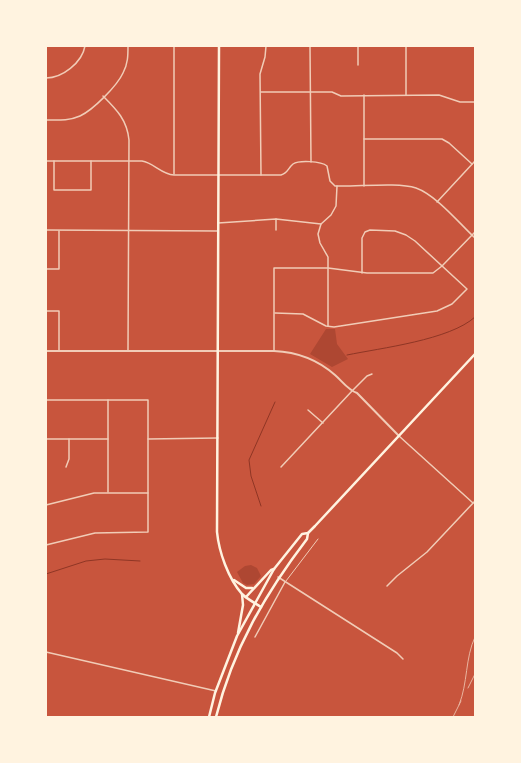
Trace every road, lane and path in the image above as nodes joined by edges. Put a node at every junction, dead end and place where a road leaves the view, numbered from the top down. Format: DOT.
graph roads {
  1 [pos="85,46"];
  2 [pos="128,46"];
  3 [pos="174,46"];
  4 [pos="219,46"];
  5 [pos="266,46"];
  6 [pos="310,46"];
  7 [pos="358,46"];
  8 [pos="406,46"];
  9 [pos="358,65"];
  10 [pos="46,78"];
  11 [pos="260,92"];
  12 [pos="311,92"];
  13 [pos="406,95"];
  14 [pos="103,96"];
  15 [pos="364,96"];
  16 [pos="475,102"];
  17 [pos="46,120"];
  18 [pos="364,139"];
  19 [pos="46,161"];
  20 [pos="54,161"];
  21 [pos="91,161"];
  22 [pos="129,161"];
  23 [pos="475,161"];
  24 [pos="311,163"];
  25 [pos="472,164"];
  26 [pos="174,175"];
  27 [pos="219,175"];
  28 [pos="261,175"];
  29 [pos="337,186"];
  30 [pos="364,186"];
  31 [pos="437,202"];
  32 [pos="276,219"];
  33 [pos="218,223"];
  34 [pos="321,224"];
  35 [pos="46,230"];
  36 [pos="59,230"];
  37 [pos="276,230"];
  38 [pos="129,231"];
  39 [pos="218,232"];
  40 [pos="475,232"];
  41 [pos="472,235"];
  42 [pos="475,238"];
  43 [pos="442,266"];
  44 [pos="328,268"];
  45 [pos="46,269"];
  46 [pos="362,273"];
  47 [pos="46,311"];
  48 [pos="274,313"];
  49 [pos="328,326"];
  50 [pos="46,351"];
  51 [pos="59,351"];
  52 [pos="128,351"];
  53 [pos="218,351"];
  54 [pos="274,351"];
  55 [pos="475,354"];
  56 [pos="372,374"];
  57 [pos="352,391"];
  58 [pos="46,400"];
  59 [pos="108,400"];
  60 [pos="308,410"];
  61 [pos="323,423"];
  62 [pos="399,436"];
  63 [pos="218,438"];
  64 [pos="46,439"];
  65 [pos="69,439"];
  66 [pos="108,439"];
  67 [pos="148,439"];
  68 [pos="66,467"];
  69 [pos="281,467"];
  70 [pos="108,493"];
  71 [pos="148,493"];
  72 [pos="475,501"];
  73 [pos="473,504"];
  74 [pos="46,505"];
  75 [pos="308,533"];
  76 [pos="318,539"];
  77 [pos="46,545"];
  78 [pos="274,569"];
  79 [pos="278,577"];
  80 [pos="233,579"];
  81 [pos="285,582"];
  82 [pos="387,586"];
  83 [pos="253,588"];
  84 [pos="242,594"];
  85 [pos="246,597"];
  86 [pos="256,604"];
  87 [pos="261,607"];
  88 [pos="237,636"];
  89 [pos="255,637"];
  90 [pos="46,652"];
  91 [pos="403,659"];
  92 [pos="216,691"];
  93 [pos="209,717"];
  94 [pos="216,717"];
  1 -- 10 [label="street"];
  2 -- 14 [label="street"];
  3 -- 26 [label="street"];
  4 -- 27 [label="main road"];
  5 -- 11 [label="street"];
  6 -- 12 [label="street"];
  7 -- 9 [label="street"];
  8 -- 13 [label="street"];
  11 -- 12 [label="street"];
  11 -- 28 [label="street"];
  12 -- 15 [label="street"];
  12 -- 24 [label="street"];
  13 -- 15 [label="street"];
  13 -- 16 [label="street"];
  14 -- 17 [label="street"];
  14 -- 22 [label="street"];
  15 -- 18 [label="street"];
  18 -- 25 [label="street"];
  18 -- 30 [label="street"];
  19 -- 20 [label="street"];
  20 -- 21 [label="street"];
  20 -- 21 [label="street"];
  21 -- 22 [label="street"];
  22 -- 26 [label="street"];
  22 -- 38 [label="street"];
  23 -- 25 [label="street"];
  24 -- 28 [label="street"];
  24 -- 29 [label="street"];
  25 -- 31 [label="street"];
  26 -- 27 [label="street"];
  27 -- 28 [label="street"];
  27 -- 33 [label="main road"];
  29 -- 30 [label="street"];
  29 -- 34 [label="street"];
  30 -- 31 [label="street"];
  31 -- 41 [label="street"];
  32 -- 33 [label="street"];
  32 -- 34 [label="street"];
  32 -- 37 [label="street"];
  33 -- 39 [label="main road"];
  34 -- 44 [label="street"];
  35 -- 36 [label="street"];
  36 -- 38 [label="street"];
  36 -- 45 [label="street"];
  38 -- 39 [label="street"];
  38 -- 52 [label="street"];
  39 -- 53 [label="main road"];
  40 -- 41 [label="street"];
  41 -- 42 [label="street"];
  41 -- 43 [label="street"];
  43 -- 46 [label="street"];
  43 -- 46 [label="street"];
  43 -- 49 [label="street"];
  44 -- 46 [label="street"];
  44 -- 48 [label="street"];
  44 -- 49 [label="street"];
  47 -- 51 [label="street"];
  48 -- 49 [label="street"];
  48 -- 54 [label="street"];
  50 -- 51 [label="street"];
  51 -- 52 [label="street"];
  52 -- 53 [label="street"];
  53 -- 54 [label="street"];
  53 -- 63 [label="main road"];
  54 -- 57 [label="street"];
  55 -- 62 [label="main road"];
  56 -- 57 [label="street"];
  57 -- 61 [label="street"];
  57 -- 62 [label="street"];
  58 -- 59 [label="street"];
  59 -- 66 [label="street"];
  59 -- 67 [label="street"];
  60 -- 61 [label="street"];
  61 -- 69 [label="street"];
  62 -- 73 [label="street"];
  62 -- 75 [label="main road"];
  63 -- 67 [label="street"];
  63 -- 80 [label="main road"];
  64 -- 65 [label="street"];
  65 -- 66 [label="street"];
  65 -- 68 [label="street"];
  66 -- 70 [label="street"];
  67 -- 71 [label="street"];
  70 -- 71 [label="street"];
  70 -- 74 [label="street"];
  71 -- 77 [label="street"];
  72 -- 73 [label="street"];
  73 -- 82 [label="street"];
  75 -- 78 [label="main road"];
  75 -- 79 [label="main road"];
  76 -- 81 [label="lane"];
  78 -- 83 [label="main road"];
  78 -- 86 [label="main road"];
  79 -- 81 [label="street"];
  79 -- 87 [label="main road"];
  80 -- 83 [label="main road"];
  80 -- 84 [label="main road"];
  81 -- 89 [label="street"];
  81 -- 91 [label="street"];
  83 -- 85 [label="main road"];
  84 -- 85 [label="main road"];
  84 -- 88 [label="main road"];
  85 -- 86 [label="main road"];
  86 -- 87 [label="main road"];
  86 -- 88 [label="main road"];
  87 -- 94 [label="main road"];
  88 -- 92 [label="main road"];
  90 -- 92 [label="street"];
  92 -- 93 [label="main road"];
}
